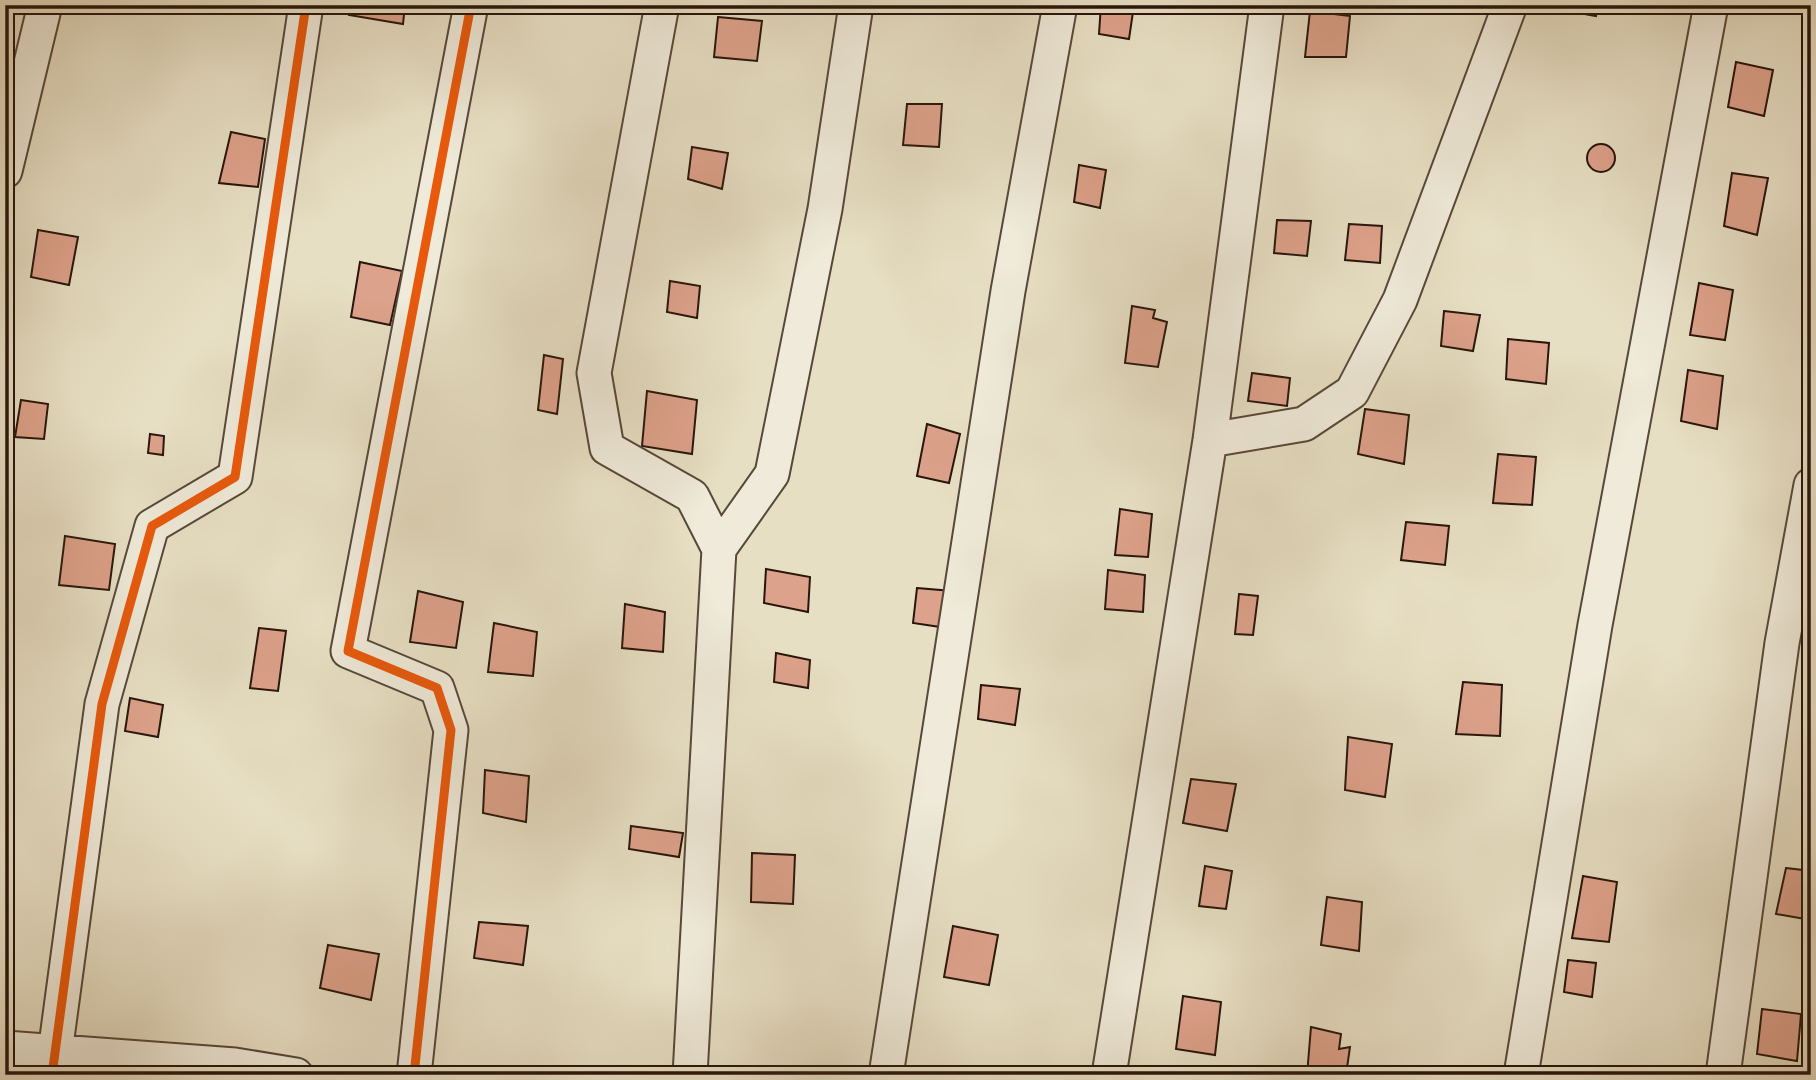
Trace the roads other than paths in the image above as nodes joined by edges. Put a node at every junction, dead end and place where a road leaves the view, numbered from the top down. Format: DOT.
graph roads {
  1 [pos="45,5"];
  2 [pos="306,5"];
  3 [pos="471,5"];
  4 [pos="662,5"];
  5 [pos="856,5"];
  6 [pos="1060,5"];
  7 [pos="1267,5"];
  8 [pos="1510,5"];
  9 [pos="1711,5"];
  10 [pos="5,171"];
  11 [pos="1210,440"];
  12 [pos="1811,485"];
  13 [pos="719,549"];
  14 [pos="5,1048"];
  15 [pos="54,1063"];
  16 [pos="234,1070"];
  17 [pos="296,1075"];
  18 [pos="414,1075"];
  19 [pos="690,1075"];
  20 [pos="886,1075"];
  21 [pos="1109,1075"];
  22 [pos="1521,1075"];
  23 [pos="1723,1075"];
  1 -- 10 [label="street"];
  2 -- 15 [label="street"];
  3 -- 18 [label="street"];
  4 -- 13 [label="street"];
  5 -- 13 [label="street"];
  6 -- 20 [label="street"];
  7 -- 11 [label="street"];
  8 -- 11 [label="street"];
  9 -- 22 [label="street"];
  11 -- 21 [label="street"];
  12 -- 23 [label="street"];
  13 -- 19 [label="street"];
  14 -- 15 [label="street"];
  15 -- 16 [label="street"];
  16 -- 17 [label="street"];
}
